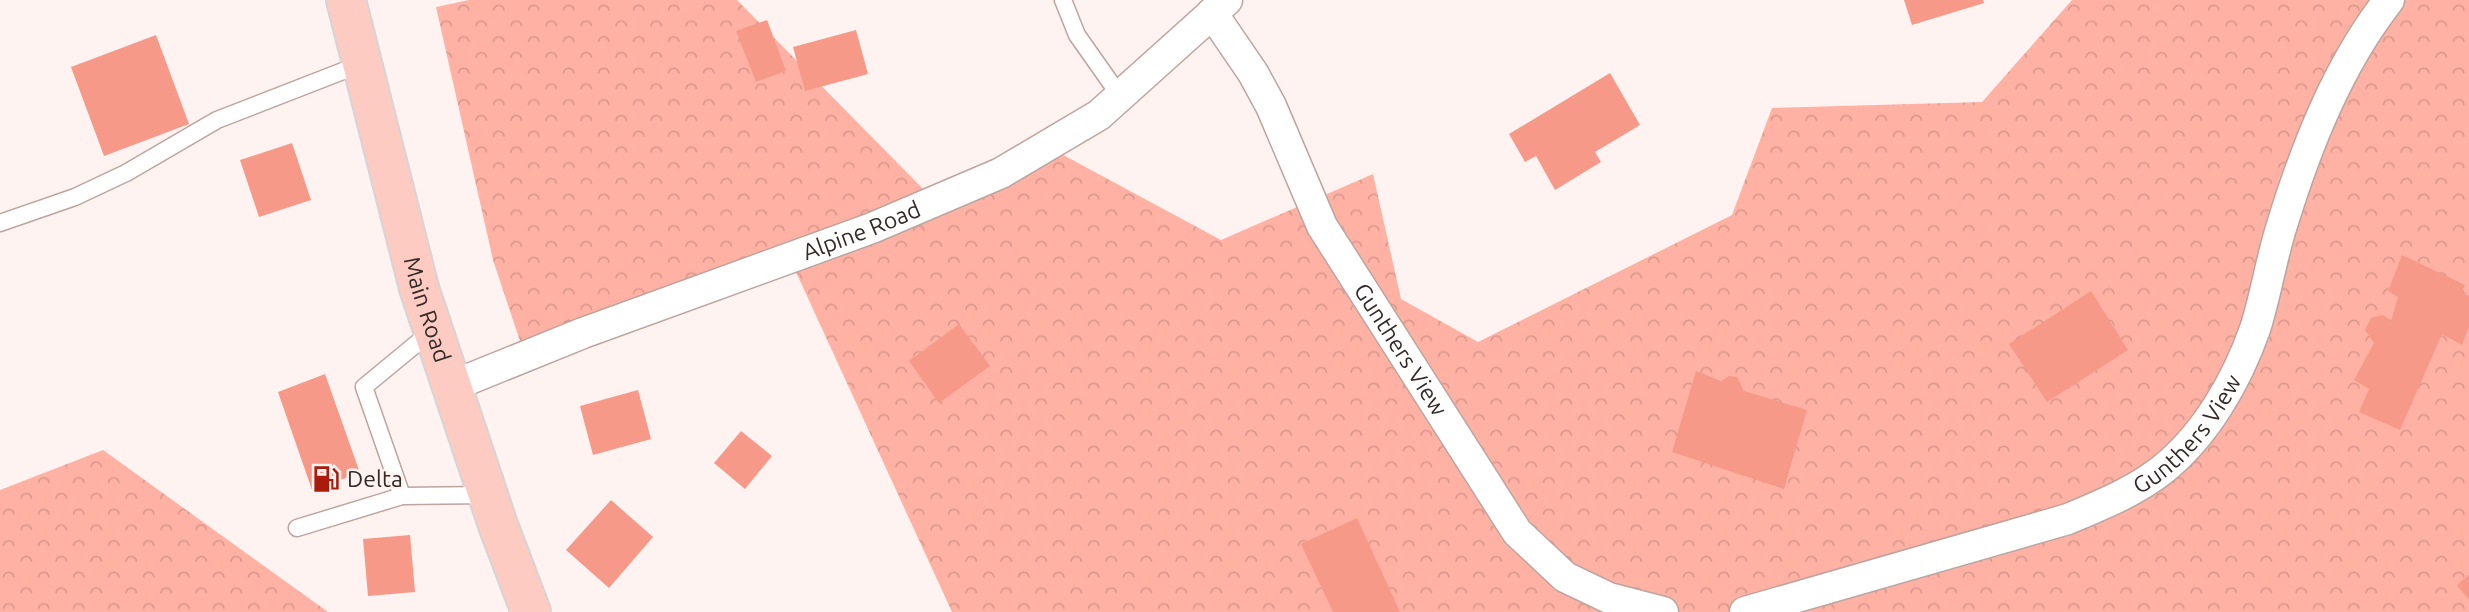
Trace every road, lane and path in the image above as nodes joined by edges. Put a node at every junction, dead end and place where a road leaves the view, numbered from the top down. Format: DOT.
graph roads {
  1 [pos="346,0"];
  2 [pos="1063,0"];
  3 [pos="2389,0"];
  4 [pos="1219,7"];
  5 [pos="361,64"];
  6 [pos="1120,96"];
  7 [pos="0,223"];
  8 [pos="433,330"];
  9 [pos="452,386"];
  10 [pos="488,495"];
  11 [pos="402,496"];
  12 [pos="297,528"];
  13 [pos="531,612"];
  14 [pos="1663,612"];
  15 [pos="1745,612"];
  1 -- 5 [label="main road, Main Road"];
  2 -- 6 [label="lane"];
  3 -- 15 [label="street, Gunthers View"];
  4 -- 6 [label="street, Alpine Road"];
  4 -- 14 [label="street, Gunthers View"];
  5 -- 7 [label="lane"];
  5 -- 8 [label="main road, Main Road"];
  6 -- 9 [label="street, Alpine Road"];
  8 -- 9 [label="main road, Main Road"];
  8 -- 11 [label="lane"];
  9 -- 10 [label="main road, Main Road"];
  10 -- 11 [label="lane"];
  10 -- 13 [label="main road, Main Road"];
  11 -- 12 [label="lane"];
}
